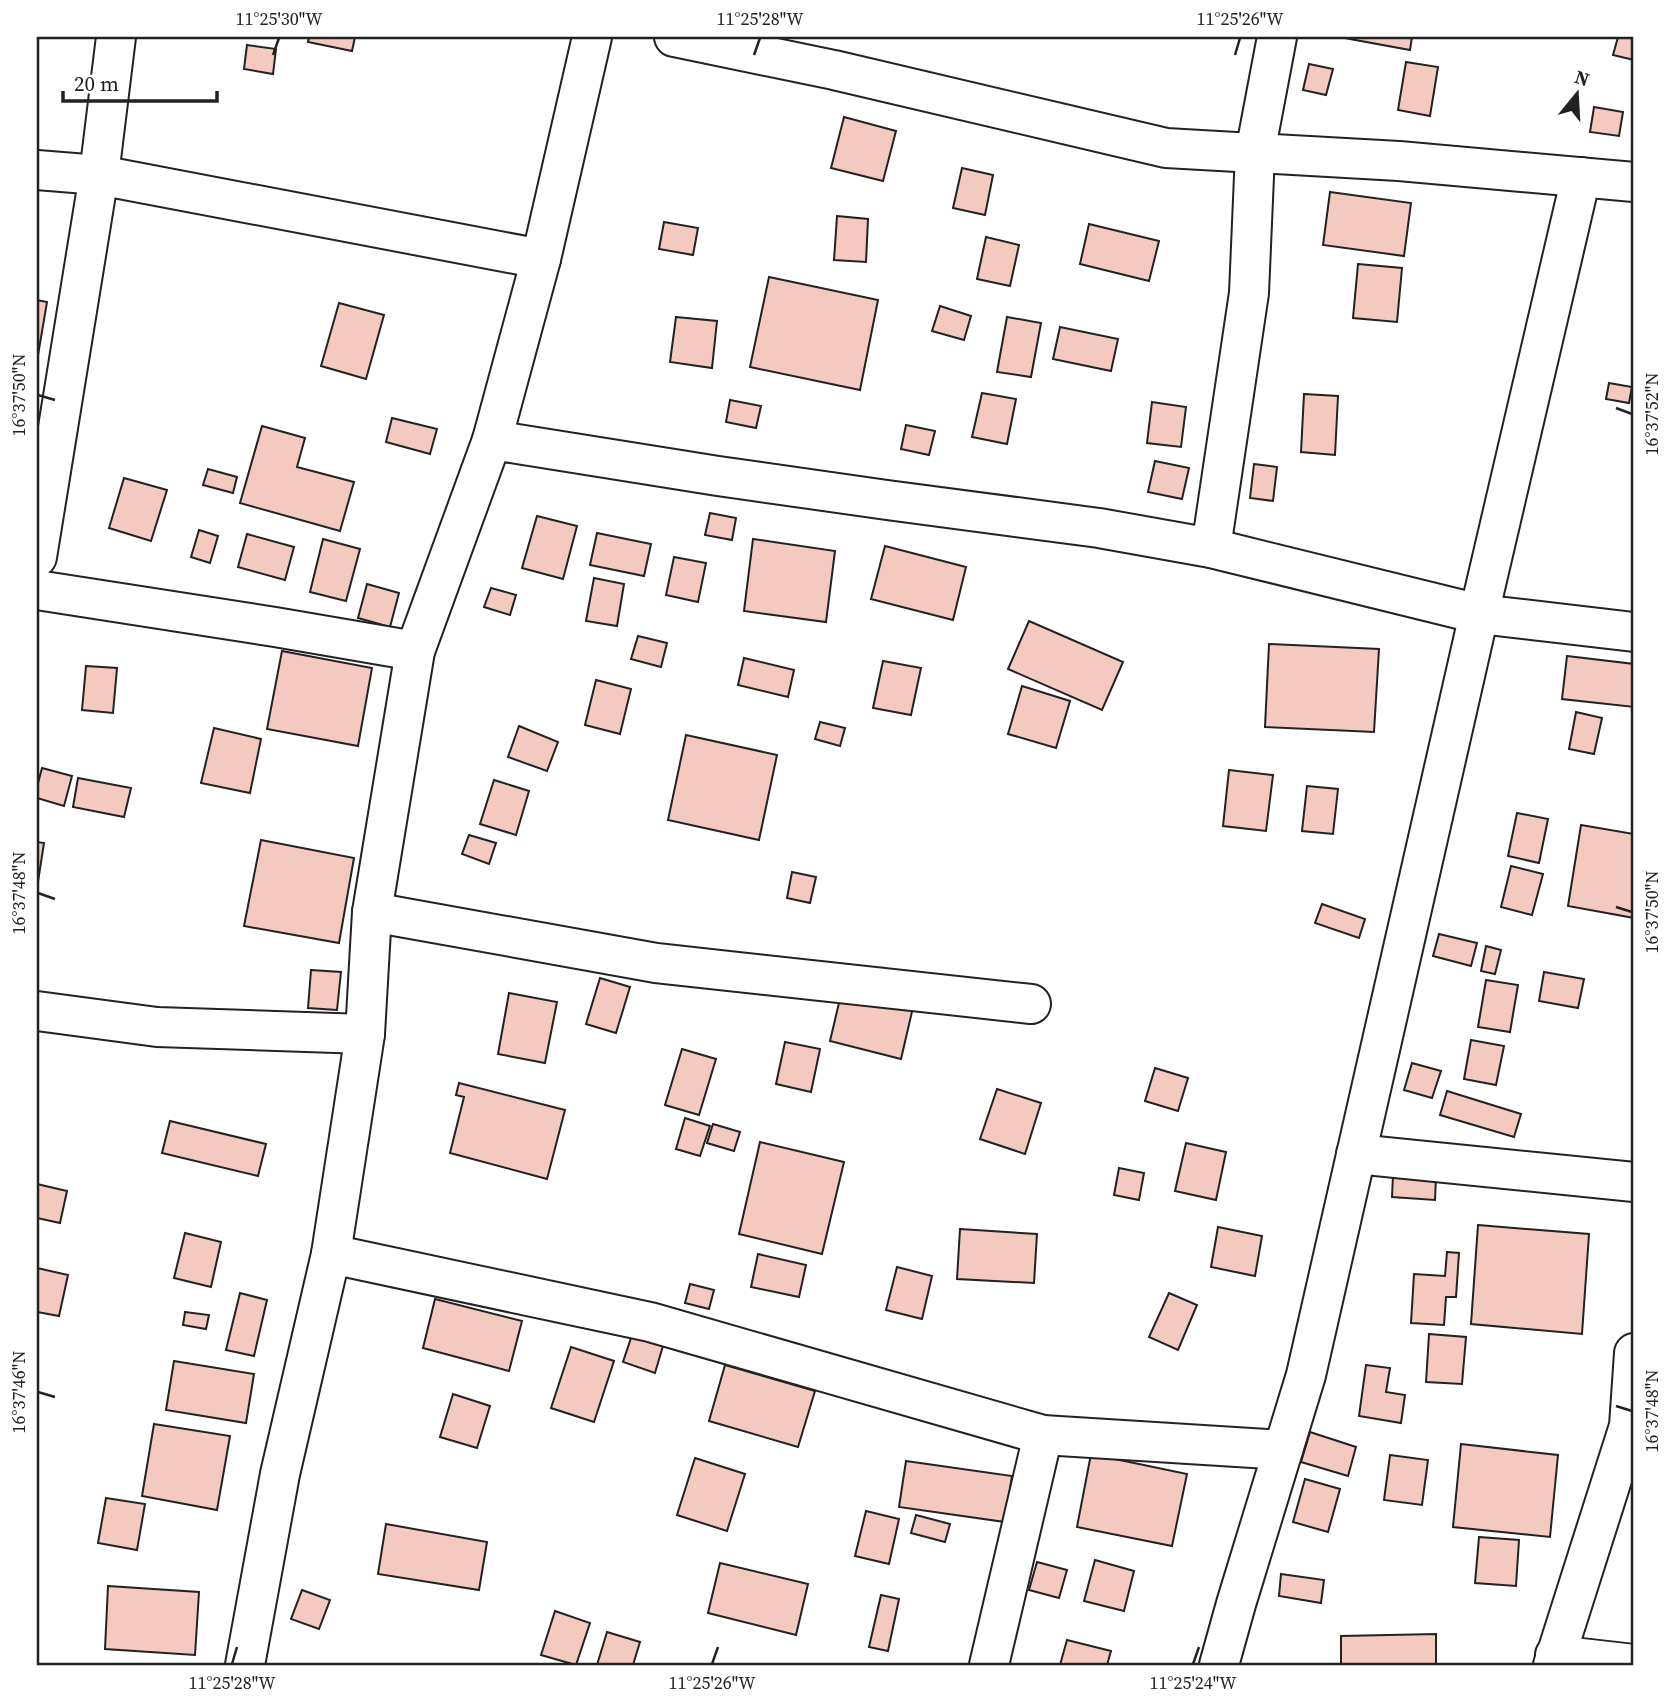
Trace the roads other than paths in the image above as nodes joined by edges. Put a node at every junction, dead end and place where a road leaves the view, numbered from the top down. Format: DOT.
graph roads {
  1 [pos="116,37"];
  2 [pos="592,37"];
  3 [pos="674,37"];
  4 [pos="1277,37"];
  5 [pos="1255,153"];
  6 [pos="37,170"];
  7 [pos="99,175"];
  8 [pos="1581,177"];
  9 [pos="1634,182"];
  10 [pos="541,259"];
  11 [pos="492,440"];
  12 [pos="1211,548"];
  13 [pos="37,557"];
  14 [pos="37,590"];
  15 [pos="1479,614"];
  16 [pos="1634,632"];
  17 [pos="415,651"];
  18 [pos="372,912"];
  19 [pos="1031,1004"];
  20 [pos="37,1011"];
  21 [pos="365,1034"];
  22 [pos="1356,1154"];
  23 [pos="1634,1182"];
  24 [pos="331,1254"];
  25 [pos="1634,1353"];
  26 [pos="1632,1427"];
  27 [pos="1044,1435"];
  28 [pos="1283,1450"];
  29 [pos="1554,1660"];
  30 [pos="1634,1664"];
  31 [pos="245,1665"];
  32 [pos="989,1665"];
  33 [pos="1219,1665"];
  1 -- 7 [label="street"];
  2 -- 10 [label="street"];
  3 -- 5 [label="street"];
  4 -- 5 [label="street"];
  5 -- 8 [label="street"];
  5 -- 12 [label="street"];
  6 -- 7 [label="street"];
  7 -- 10 [label="street"];
  7 -- 13 [label="street"];
  8 -- 9 [label="street"];
  8 -- 15 [label="street"];
  10 -- 11 [label="street"];
  11 -- 12 [label="street"];
  11 -- 17 [label="street"];
  12 -- 15 [label="street"];
  14 -- 17 [label="street"];
  15 -- 16 [label="street"];
  15 -- 22 [label="street"];
  17 -- 18 [label="street"];
  18 -- 19 [label="street"];
  18 -- 21 [label="street"];
  20 -- 21 [label="street"];
  21 -- 24 [label="street"];
  22 -- 23 [label="street"];
  22 -- 28 [label="street"];
  24 -- 27 [label="street"];
  24 -- 31 [label="street"];
  25 -- 26 [label="street"];
  26 -- 29 [label="street"];
  27 -- 28 [label="street"];
  27 -- 32 [label="street"];
  28 -- 33 [label="street"];
  29 -- 30 [label="street"];
}
